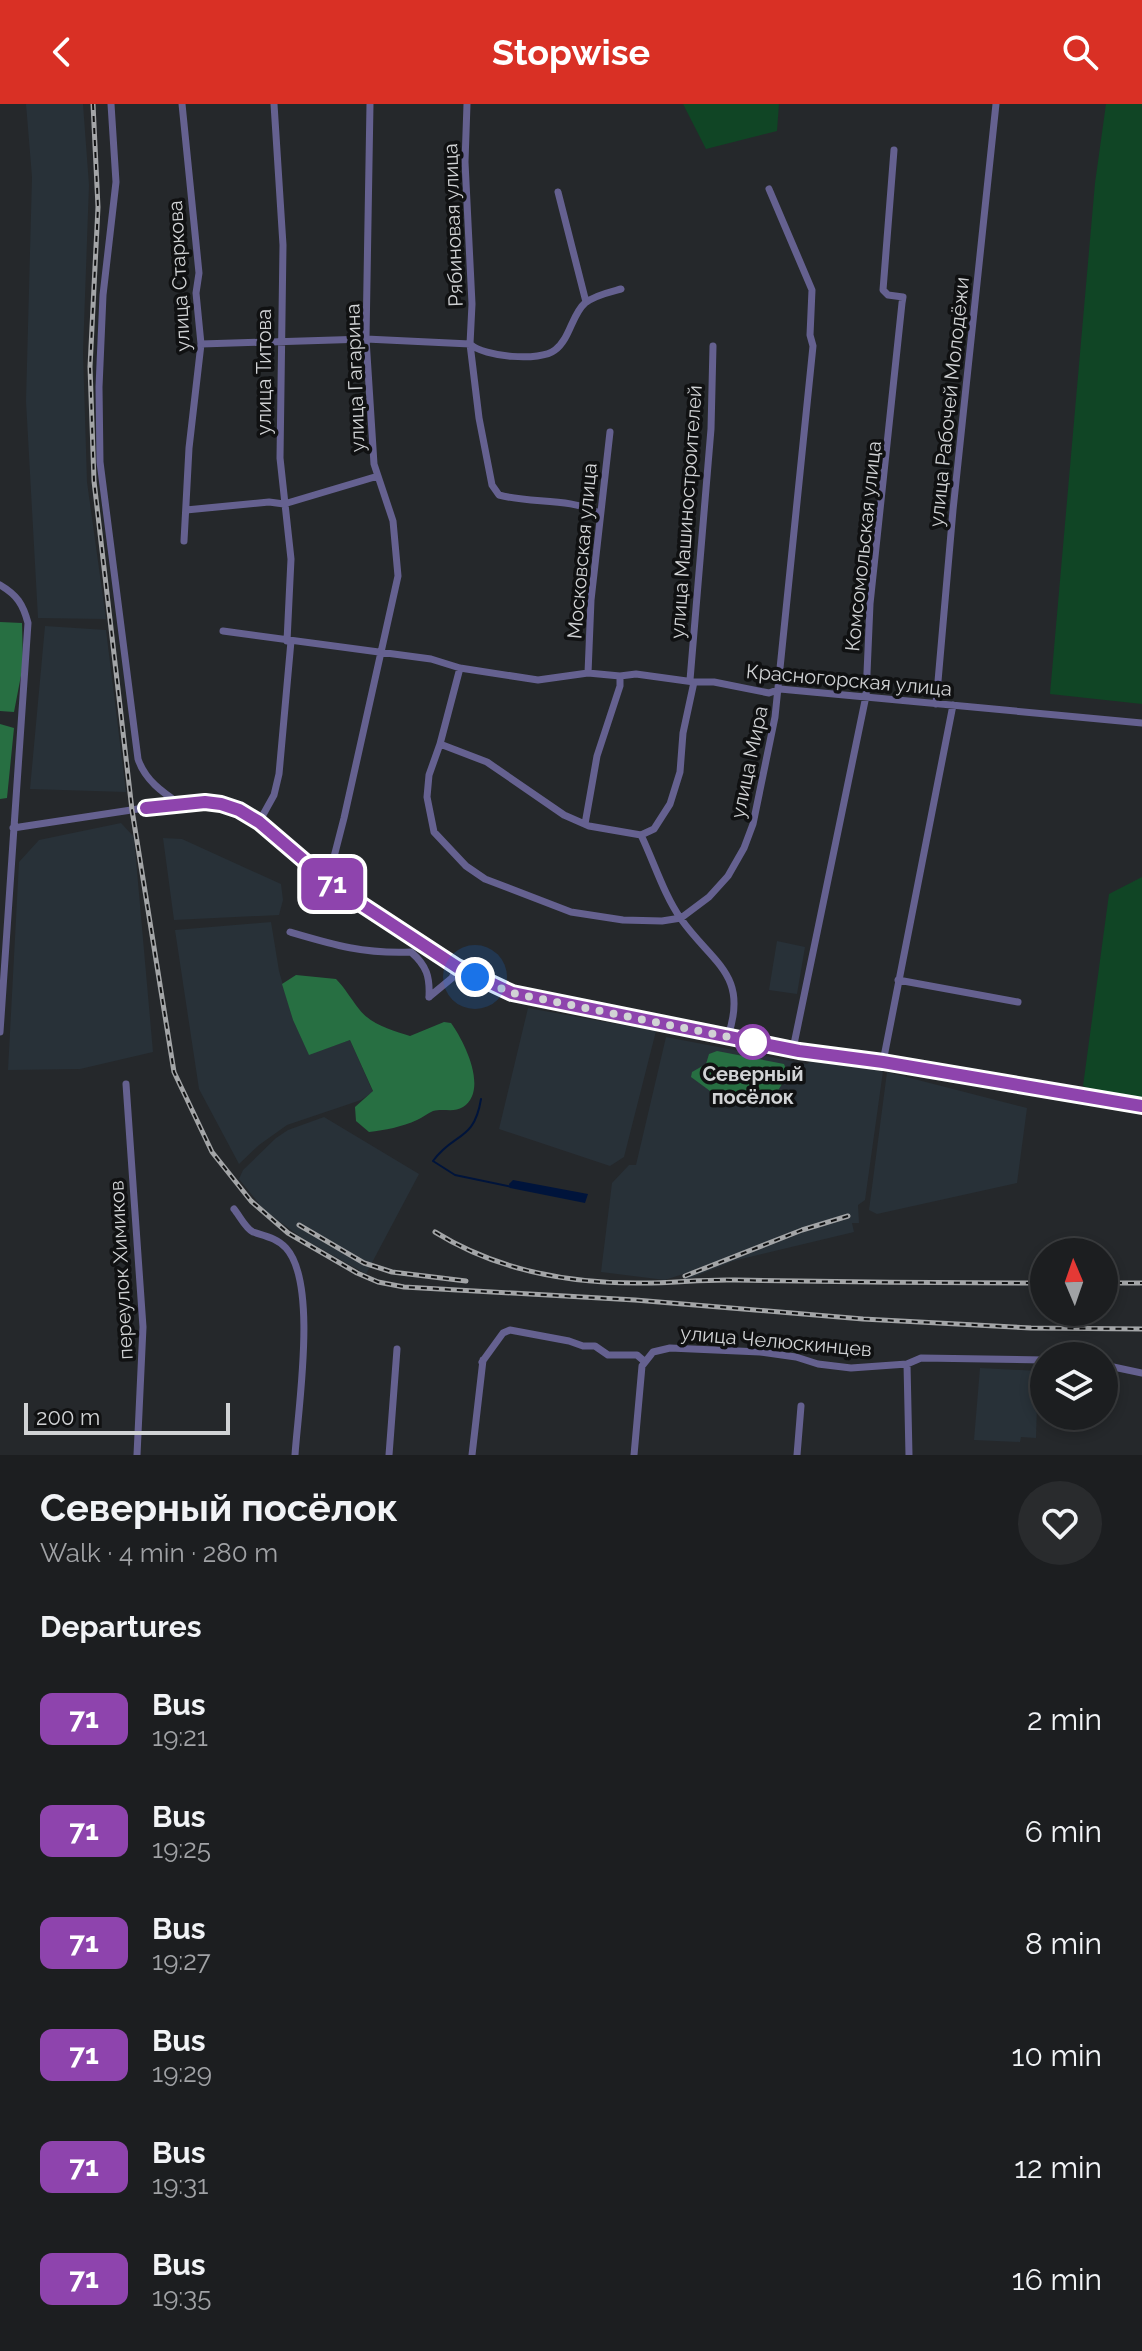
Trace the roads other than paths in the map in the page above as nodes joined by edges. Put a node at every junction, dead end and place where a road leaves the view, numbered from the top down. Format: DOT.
graph roads {
  1 [pos="111,104"];
  2 [pos="182,104"];
  3 [pos="274,104"];
  4 [pos="370,104"];
  5 [pos="467,104"];
  6 [pos="996,104"];
  7 [pos="894,150"];
  8 [pos="769,189"];
  9 [pos="558,192"];
  10 [pos="621,289"];
  11 [pos="586,302"];
  12 [pos="366,339"];
  13 [pos="279,343"];
  14 [pos="201,344"];
  15 [pos="470,344"];
  16 [pos="713,346"];
  17 [pos="610,432"];
  18 [pos="378,476"];
  19 [pos="284,504"];
  20 [pos="186,510"];
  21 [pos="599,513"];
  22 [pos="184,541"];
  23 [pos="0,585"];
  24 [pos="223,631"];
  25 [pos="289,641"];
  26 [pos="382,651"];
  27 [pos="460,668"];
  28 [pos="588,673"];
  29 [pos="620,676"];
  30 [pos="692,681"];
  31 [pos="780,689"];
  32 [pos="866,696"];
  33 [pos="936,704"];
  34 [pos="953,705"];
  35 [pos="1142,723"];
  36 [pos="440,744"];
  37 [pos="180,804"];
  38 [pos="259,822"];
  39 [pos="585,824"];
  40 [pos="13,828"];
  41 [pos="641,835"];
  42 [pos="328,880"];
  43 [pos="681,918"];
  44 [pos="290,932"];
  45 [pos="457,967"];
  46 [pos="898,980"];
  47 [pos="1018,1002"];
  48 [pos="0,1032"];
  49 [pos="728,1036"];
  50 [pos="793,1049"];
  51 [pos="883,1062"];
  52 [pos="126,1084"];
  53 [pos="1142,1106"];
  54 [pos="234,1209"];
  55 [pos="397,1349"];
  56 [pos="1030,1360"];
  57 [pos="644,1361"];
  58 [pos="907,1364"];
  59 [pos="1118,1368"];
  60 [pos="1142,1373"];
  61 [pos="801,1406"];
  62 [pos="137,1455"];
  63 [pos="295,1455"];
  64 [pos="389,1455"];
  65 [pos="472,1455"];
  66 [pos="634,1455"];
  67 [pos="797,1455"];
  68 [pos="909,1455"];
  1 -- 37 [label="street"];
  2 -- 14 [label="street, улица Старкова"];
  3 -- 13 [label="street, улица Титова"];
  4 -- 12 [label="street, улица Гагарина"];
  5 -- 15 [label="street, Рябиновая улица"];
  6 -- 33 [label="street, улица Рабочей Молодёжи"];
  7 -- 32 [label="street, Комсомольская улица"];
  8 -- 31 [label="street, улица Мира"];
  9 -- 11 [label="street"];
  10 -- 11 [label="street"];
  11 -- 15 [label="street"];
  12 -- 13 [label="street"];
  12 -- 15 [label="street"];
  12 -- 18 [label="street, улица Гагарина"];
  13 -- 14 [label="street"];
  13 -- 19 [label="street, улица Титова"];
  14 -- 20 [label="street, улица Старкова"];
  15 -- 21 [label="street, Рябиновая улица"];
  16 -- 30 [label="street, улица Машиностроителей"];
  17 -- 21 [label="street, Московская улица"];
  18 -- 19 [label="street"];
  18 -- 26 [label="street, улица Гагарина"];
  19 -- 20 [label="street"];
  19 -- 25 [label="street, улица Титова"];
  20 -- 22 [label="street, улица Старкова"];
  21 -- 28 [label="street, Московская улица"];
  23 -- 40 [label="street"];
  24 -- 25 [label="street, Красногорская улица"];
  25 -- 26 [label="street, Красногорская улица"];
  25 -- 38 [label="street, улица Титова"];
  26 -- 27 [label="street, Красногорская улица"];
  26 -- 42 [label="street, улица Гагарина"];
  27 -- 28 [label="street, Красногорская улица"];
  27 -- 36 [label="street"];
  28 -- 29 [label="street, Красногорская улица"];
  29 -- 30 [label="street, Красногорская улица"];
  29 -- 39 [label="street"];
  30 -- 31 [label="street, Красногорская улица"];
  30 -- 41 [label="street, улица Машиностроителей"];
  31 -- 32 [label="street, Красногорская улица"];
  31 -- 43 [label="street, улица Мира"];
  32 -- 33 [label="street, Красногорская улица"];
  32 -- 50 [label="street, Комсомольская улица"];
  33 -- 34 [label="street, Красногорская улица"];
  34 -- 35 [label="street, Красногорская улица"];
  34 -- 46 [label="street"];
  36 -- 39 [label="street"];
  36 -- 43 [label="street"];
  37 -- 38 [label="street"];
  37 -- 40 [label="street"];
  38 -- 42 [label="street"];
  39 -- 41 [label="street"];
  40 -- 48 [label="street"];
  41 -- 43 [label="street"];
  42 -- 45 [label="street"];
  43 -- 49 [label="street"];
  44 -- 45 [label="street"];
  45 -- 49 [label="street"];
  46 -- 47 [label="street"];
  46 -- 51 [label="street"];
  49 -- 50 [label="street"];
  50 -- 51 [label="street"];
  51 -- 53 [label="street"];
  52 -- 62 [label="street, переулок Химиков"];
  54 -- 63 [label="street"];
  55 -- 64 [label="street"];
  56 -- 58 [label="street, улица Челюскинцев"];
  57 -- 58 [label="street, улица Челюскинцев"];
  57 -- 65 [label="street, улица Челюскинцев"];
  57 -- 66 [label="street"];
  58 -- 68 [label="street"];
  59 -- 60 [label="street"];
  61 -- 67 [label="street"];
}
